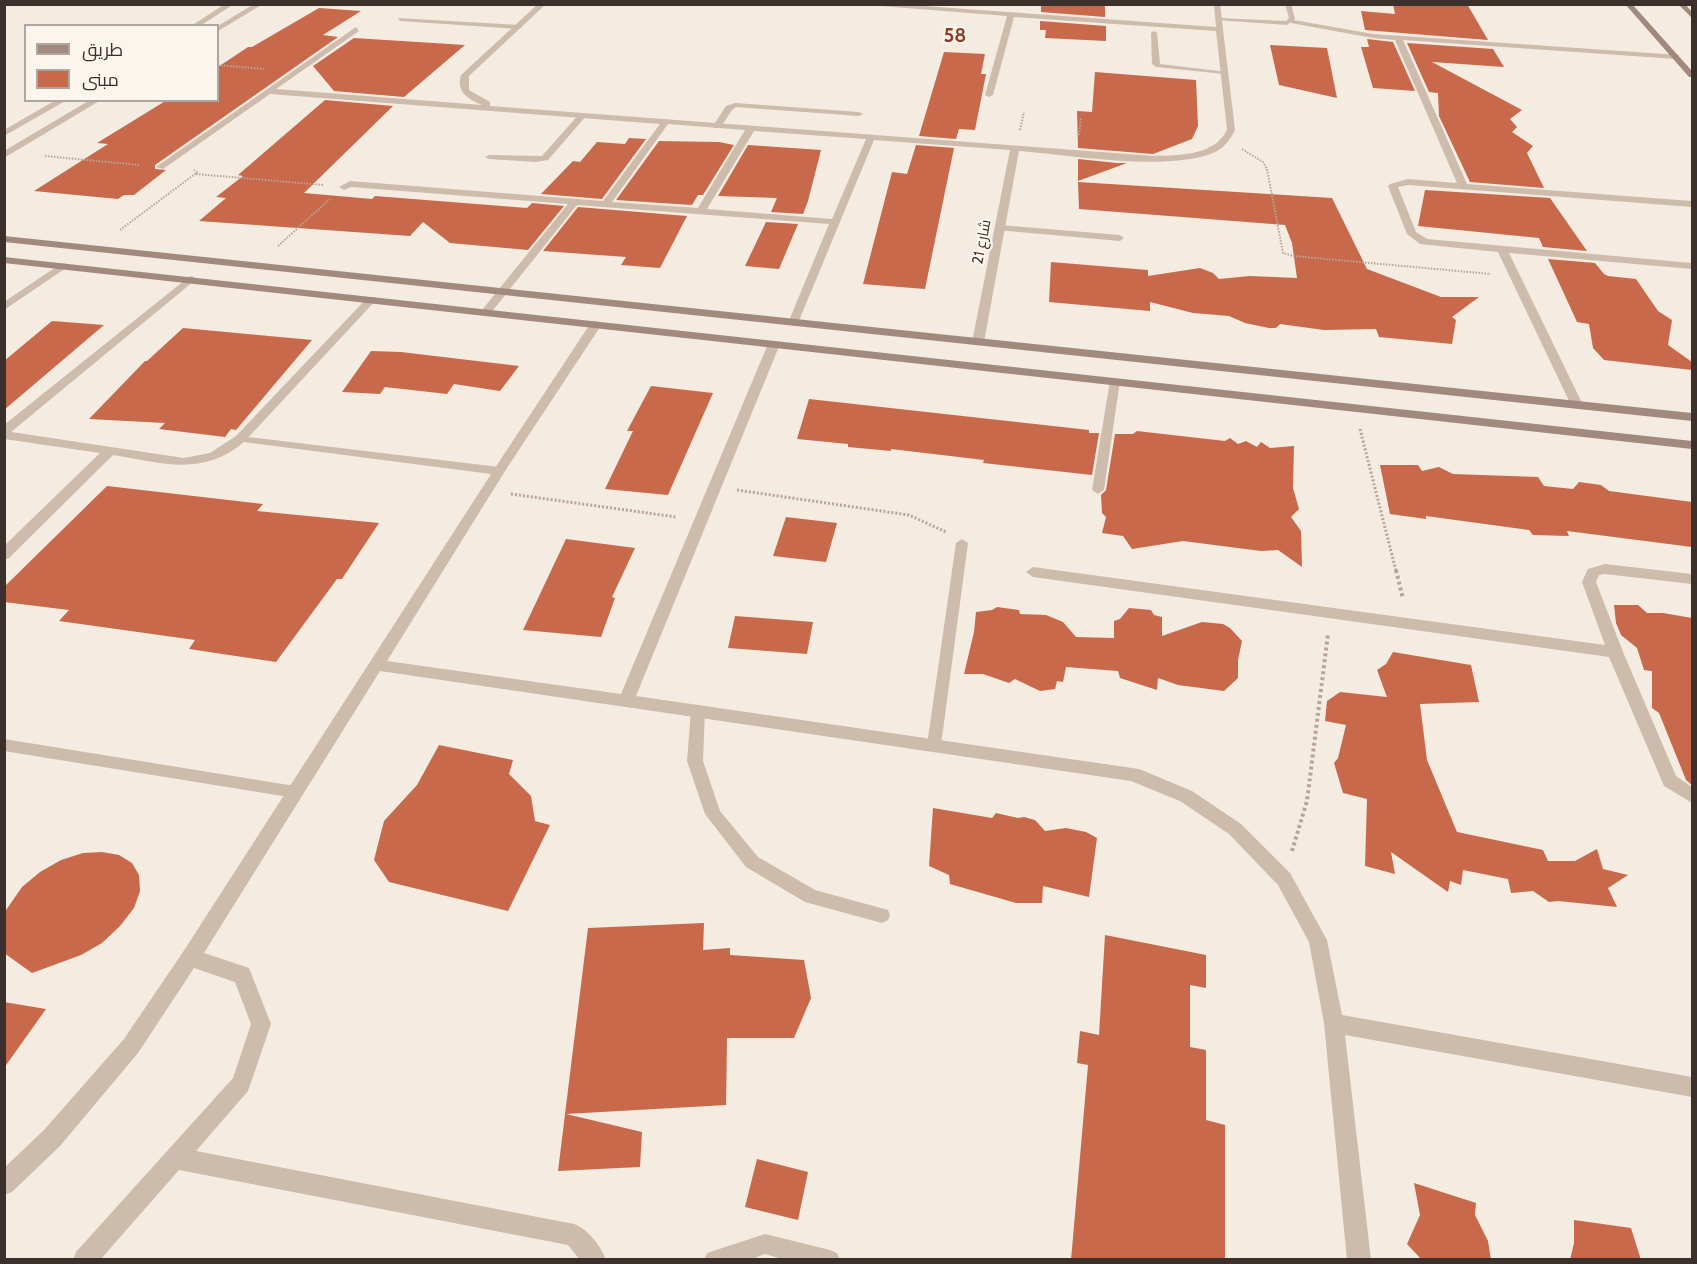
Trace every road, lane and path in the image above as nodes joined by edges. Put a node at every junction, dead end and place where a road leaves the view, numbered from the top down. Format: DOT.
graph roads {
  1 [pos="231,4"];
  2 [pos="260,4"];
  3 [pos="543,4"];
  4 [pos="859,4"];
  5 [pos="1005,4"];
  6 [pos="1217,4"];
  7 [pos="1288,4"];
  8 [pos="1628,4"];
  9 [pos="1681,4"];
  10 [pos="1007,15"];
  11 [pos="1692,16"];
  12 [pos="400,19"];
  13 [pos="1291,21"];
  14 [pos="197,24"];
  15 [pos="1219,24"];
  16 [pos="519,27"];
  17 [pos="219,28"];
  18 [pos="356,29"];
  19 [pos="1154,33"];
  20 [pos="1398,38"];
  21 [pos="1676,57"];
  22 [pos="219,65"];
  23 [pos="295,72"];
  24 [pos="1224,72"];
  25 [pos="1692,75"];
  26 [pos="268,91"];
  27 [pos="989,95"];
  28 [pos="60,102"];
  29 [pos="94,102"];
  30 [pos="501,109"];
  31 [pos="859,114"];
  32 [pos="583,115"];
  33 [pos="666,122"];
  34 [pos="717,126"];
  35 [pos="751,128"];
  36 [pos="4,134"];
  37 [pos="872,137"];
  38 [pos="1224,143"];
  39 [pos="1015,148"];
  40 [pos="7,153"];
  41 [pos="489,157"];
  42 [pos="160,167"];
  43 [pos="195,174"];
  44 [pos="344,186"];
  45 [pos="1463,186"];
  46 [pos="574,202"];
  47 [pos="606,204"];
  48 [pos="1692,204"];
  49 [pos="701,211"];
  50 [pos="836,222"];
  51 [pos="1000,228"];
  52 [pos="1120,238"];
  53 [pos="4,239"];
  54 [pos="95,248"];
  55 [pos="1502,249"];
  56 [pos="4,260"];
  57 [pos="62,266"];
  58 [pos="256,266"];
  59 [pos="1692,266"];
  60 [pos="1515,276"];
  61 [pos="190,279"];
  62 [pos="501,292"];
  63 [pos="372,299"];
  64 [pos="4,307"];
  65 [pos="486,312"];
  66 [pos="774,320"];
  67 [pos="793,323"];
  68 [pos="596,324"];
  69 [pos="820,325"];
  70 [pos="978,342"];
  71 [pos="769,343"];
  72 [pos="814,348"];
  73 [pos="1115,381"];
  74 [pos="1577,405"];
  75 [pos="1355,408"];
  76 [pos="1692,417"];
  77 [pos="4,434"];
  78 [pos="240,439"];
  79 [pos="1692,445"];
  80 [pos="110,451"];
  81 [pos="499,471"];
  82 [pos="715,487"];
  83 [pos="1098,490"];
  84 [pos="488,491"];
  85 [pos="701,520"];
  86 [pos="962,543"];
  87 [pos="4,555"];
  88 [pos="1033,572"];
  89 [pos="1692,579"];
  90 [pos="1331,613"];
  91 [pos="1409,623"];
  92 [pos="1615,652"];
  93 [pos="376,665"];
  94 [pos="626,701"];
  95 [pos="698,711"];
  96 [pos="4,745"];
  97 [pos="934,745"];
  98 [pos="295,792"];
  99 [pos="1692,796"];
  100 [pos="1284,879"];
  101 [pos="882,915"];
  102 [pos="190,958"];
  103 [pos="1334,1023"];
  104 [pos="1692,1086"];
  105 [pos="175,1158"];
  106 [pos="4,1184"];
  107 [pos="84,1260"];
  108 [pos="595,1260"];
  109 [pos="714,1260"];
  110 [pos="830,1260"];
  111 [pos="1359,1260"];
  1 -- 14 [label="street"];
  2 -- 17 [label="street"];
  3 -- 16 [label="street"];
  4 -- 10 [label="street"];
  5 -- 10 [label="street"];
  6 -- 15 [label="street"];
  7 -- 13 [label="lane"];
  8 -- 21 [label="street"];
  9 -- 11 [label="street"];
  10 -- 15 [label="street"];
  10 -- 27 [label="street"];
  12 -- 16 [label="lane"];
  13 -- 15 [label="lane"];
  13 -- 20 [label="street"];
  15 -- 24 [label="street"];
  16 -- 30 [label="street"];
  18 -- 23 [label="street"];
  19 -- 24 [label="lane"];
  20 -- 21 [label="street"];
  20 -- 45 [label="street"];
  21 -- 25 [label="street"];
  22 -- 23 [label="path"];
  23 -- 26 [label="street"];
  24 -- 38 [label="street"];
  26 -- 30 [label="street"];
  26 -- 42 [label="street"];
  28 -- 36 [label="street"];
  29 -- 40 [label="street"];
  30 -- 32 [label="street"];
  31 -- 34 [label="lane"];
  32 -- 33 [label="street"];
  32 -- 41 [label="lane"];
  33 -- 34 [label="street"];
  33 -- 47 [label="street"];
  34 -- 35 [label="street"];
  35 -- 37 [label="street"];
  35 -- 49 [label="street"];
  37 -- 39 [label="street"];
  37 -- 50 [label="street"];
  38 -- 39 [label="street"];
  38 -- 60 [label="path"];
  39 -- 51 [label="street, شارع 21"];
  40 -- 42 [label="path"];
  42 -- 43 [label="path"];
  43 -- 44 [label="path"];
  43 -- 54 [label="path"];
  44 -- 46 [label="street"];
  44 -- 58 [label="path"];
  45 -- 48 [label="street"];
  45 -- 55 [label="street"];
  46 -- 47 [label="street"];
  46 -- 62 [label="street"];
  47 -- 49 [label="street"];
  49 -- 50 [label="street"];
  50 -- 67 [label="street"];
  51 -- 52 [label="lane"];
  51 -- 70 [label="street, شارع 21"];
  53 -- 54 [label="street"];
  54 -- 58 [label="street"];
  55 -- 59 [label="street"];
  55 -- 60 [label="street"];
  56 -- 57 [label="street"];
  57 -- 61 [label="street"];
  57 -- 64 [label="street"];
  58 -- 62 [label="street"];
  60 -- 74 [label="street"];
  61 -- 63 [label="street"];
  61 -- 77 [label="street"];
  62 -- 65 [label="street"];
  62 -- 66 [label="street"];
  63 -- 65 [label="street"];
  63 -- 78 [label="street"];
  65 -- 68 [label="street"];
  66 -- 67 [label="street"];
  66 -- 71 [label="street"];
  67 -- 69 [label="street"];
  68 -- 71 [label="street"];
  68 -- 81 [label="street"];
  69 -- 70 [label="street"];
  69 -- 72 [label="street"];
  70 -- 74 [label="street"];
  71 -- 72 [label="street"];
  71 -- 82 [label="street"];
  72 -- 73 [label="street"];
  73 -- 75 [label="street"];
  73 -- 83 [label="lane"];
  74 -- 76 [label="street"];
  75 -- 79 [label="street"];
  75 -- 91 [label="path"];
  77 -- 80 [label="street"];
  78 -- 80 [label="street"];
  78 -- 81 [label="lane"];
  80 -- 87 [label="street"];
  81 -- 84 [label="street"];
  82 -- 85 [label="street"];
  82 -- 86 [label="path"];
  84 -- 85 [label="path"];
  84 -- 93 [label="street"];
  85 -- 94 [label="street"];
  86 -- 97 [label="lane"];
  88 -- 90 [label="street"];
  89 -- 92 [label="street"];
  90 -- 91 [label="street"];
  90 -- 100 [label="path"];
  91 -- 92 [label="street"];
  92 -- 99 [label="street"];
  93 -- 94 [label="street"];
  93 -- 98 [label="street"];
  94 -- 95 [label="street"];
  95 -- 97 [label="street"];
  95 -- 101 [label="lane"];
  96 -- 98 [label="lane"];
  97 -- 100 [label="street"];
  98 -- 102 [label="street"];
  100 -- 103 [label="street"];
  102 -- 105 [label="street"];
  102 -- 106 [label="street"];
  103 -- 104 [label="street"];
  103 -- 111 [label="street"];
  105 -- 107 [label="street"];
  105 -- 108 [label="street"];
  109 -- 110 [label="lane"];
}
